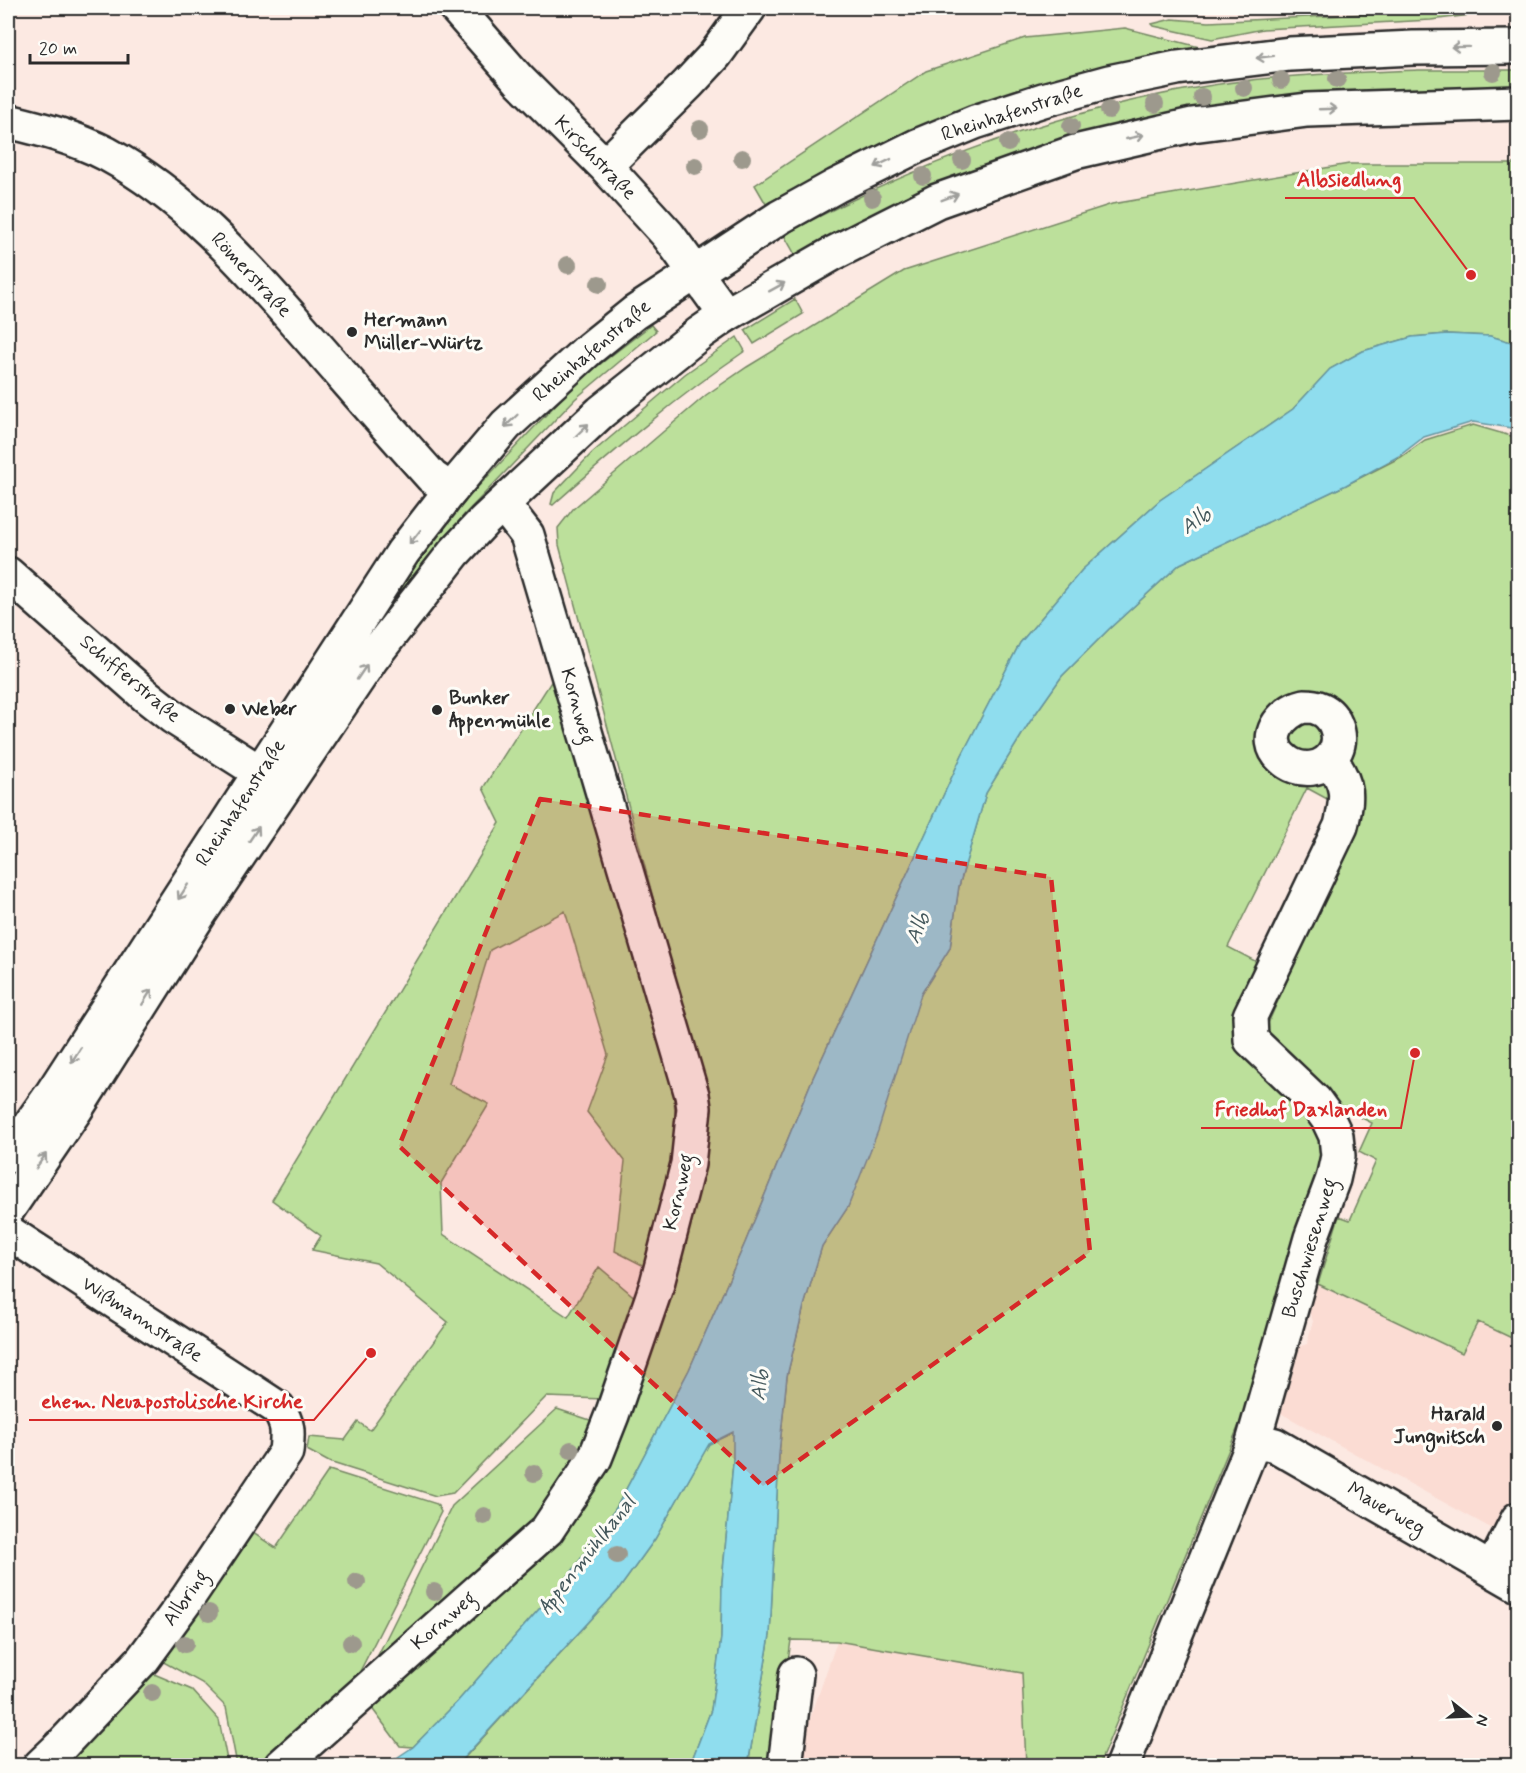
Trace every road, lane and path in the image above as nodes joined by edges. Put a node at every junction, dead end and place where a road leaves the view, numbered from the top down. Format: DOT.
graph roads {
  1 [pos="456,8"];
  2 [pos="749,8"];
  3 [pos="1518,47"];
  4 [pos="1518,103"];
  5 [pos="8,121"];
  6 [pos="605,166"];
  7 [pos="696,272"];
  8 [pos="726,315"];
  9 [pos="451,490"];
  10 [pos="503,504"];
  11 [pos="8,574"];
  12 [pos="1331,760"];
  13 [pos="261,772"];
  14 [pos="8,1156"];
  15 [pos="8,1209"];
  16 [pos="8,1232"];
  17 [pos="278,1408"];
  18 [pos="1252,1446"];
  19 [pos="1518,1519"];
  20 [pos="1505,1578"];
  21 [pos="796,1674"];
  22 [pos="40,1766"];
  23 [pos="281,1766"];
  24 [pos="785,1766"];
  25 [pos="1122,1766"];
  1 -- 6 [label="main road, Kirschstraße"];
  2 -- 6 [label="main road"];
  3 -- 7 [label="main road, Rheinhafenstraße, one-way"];
  8 -- 4 [label="main road, Rheinhafenstraße, one-way"];
  5 -- 9 [label="main road, Römerstraße"];
  6 -- 7 [label="main road, Kirschstraße"];
  7 -- 8 [label="main road, Kirschstraße"];
  7 -- 9 [label="main road, Rheinhafenstraße, one-way"];
  10 -- 8 [label="main road, Rheinhafenstraße, one-way"];
  9 -- 13 [label="main road, Rheinhafenstraße, one-way"];
  15 -- 10 [label="main road, Rheinhafenstraße, one-way"];
  10 -- 23 [label="main road, Kornweg"];
  11 -- 13 [label="main road, Schifferstraße"];
  12 -- 18 [label="main road, Buschwiesenweg"];
  13 -- 14 [label="main road, Rheinhafenstraße, one-way"];
  16 -- 17 [label="main road, Wißmannstraße"];
  17 -- 22 [label="main road, Albring"];
  18 -- 20 [label="main road, Mauerweg"];
  18 -- 25 [label="main road, Buschwiesenweg"];
  19 -- 20 [label="main road"];
  21 -- 24 [label="main road"];
}
